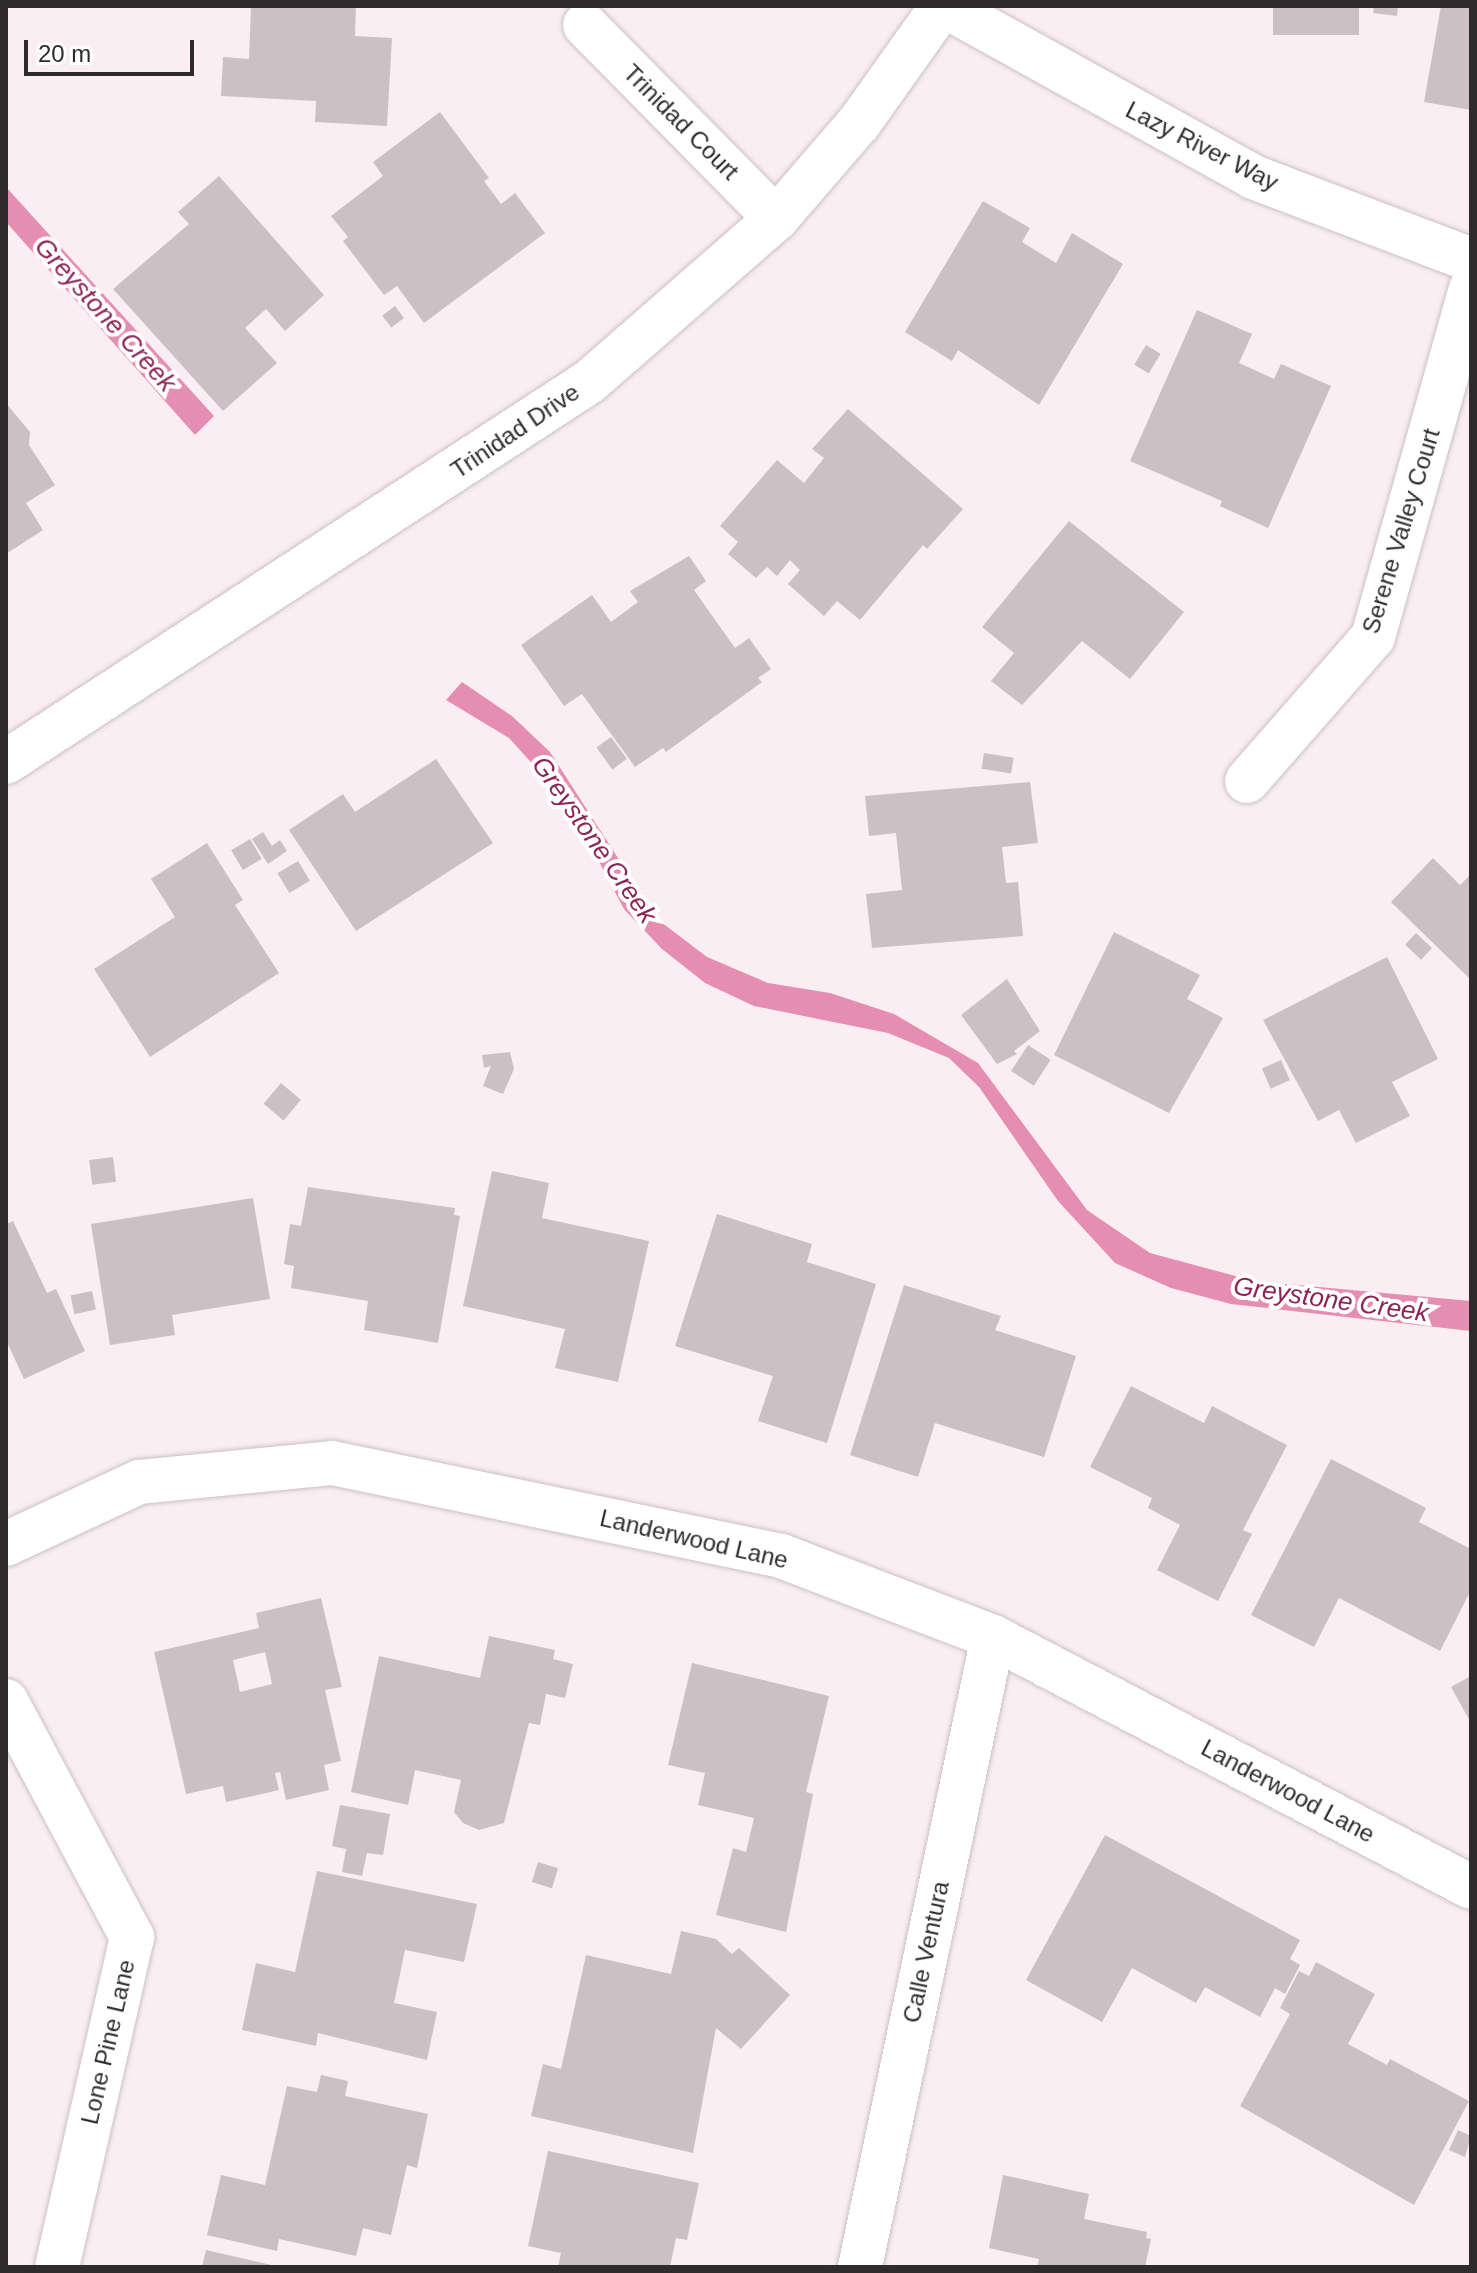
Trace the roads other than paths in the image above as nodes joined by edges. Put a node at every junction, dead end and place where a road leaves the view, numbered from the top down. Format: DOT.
graph roads {
  1 [pos="944,6"];
  2 [pos="585,25"];
  3 [pos="776,219"];
  4 [pos="1471,260"];
  5 [pos="1471,288"];
  6 [pos="6,762"];
  7 [pos="1247,781"];
  8 [pos="6,1544"];
  9 [pos="993,1637"];
  10 [pos="6,1701"];
  11 [pos="1471,1887"];
  12 [pos="57,2267"];
  13 [pos="860,2267"];
  1 -- 3 [label="street, Trinidad Drive"];
  1 -- 4 [label="street, Lazy River Way"];
  2 -- 3 [label="street, Trinidad Court"];
  3 -- 6 [label="street, Trinidad Drive"];
  5 -- 7 [label="street, Serene Valley Court"];
  8 -- 9 [label="street, Landerwood Lane"];
  9 -- 11 [label="street, Landerwood Lane"];
  9 -- 13 [label="street, Calle Ventura"];
  10 -- 12 [label="street, Lone Pine Lane"];
}
